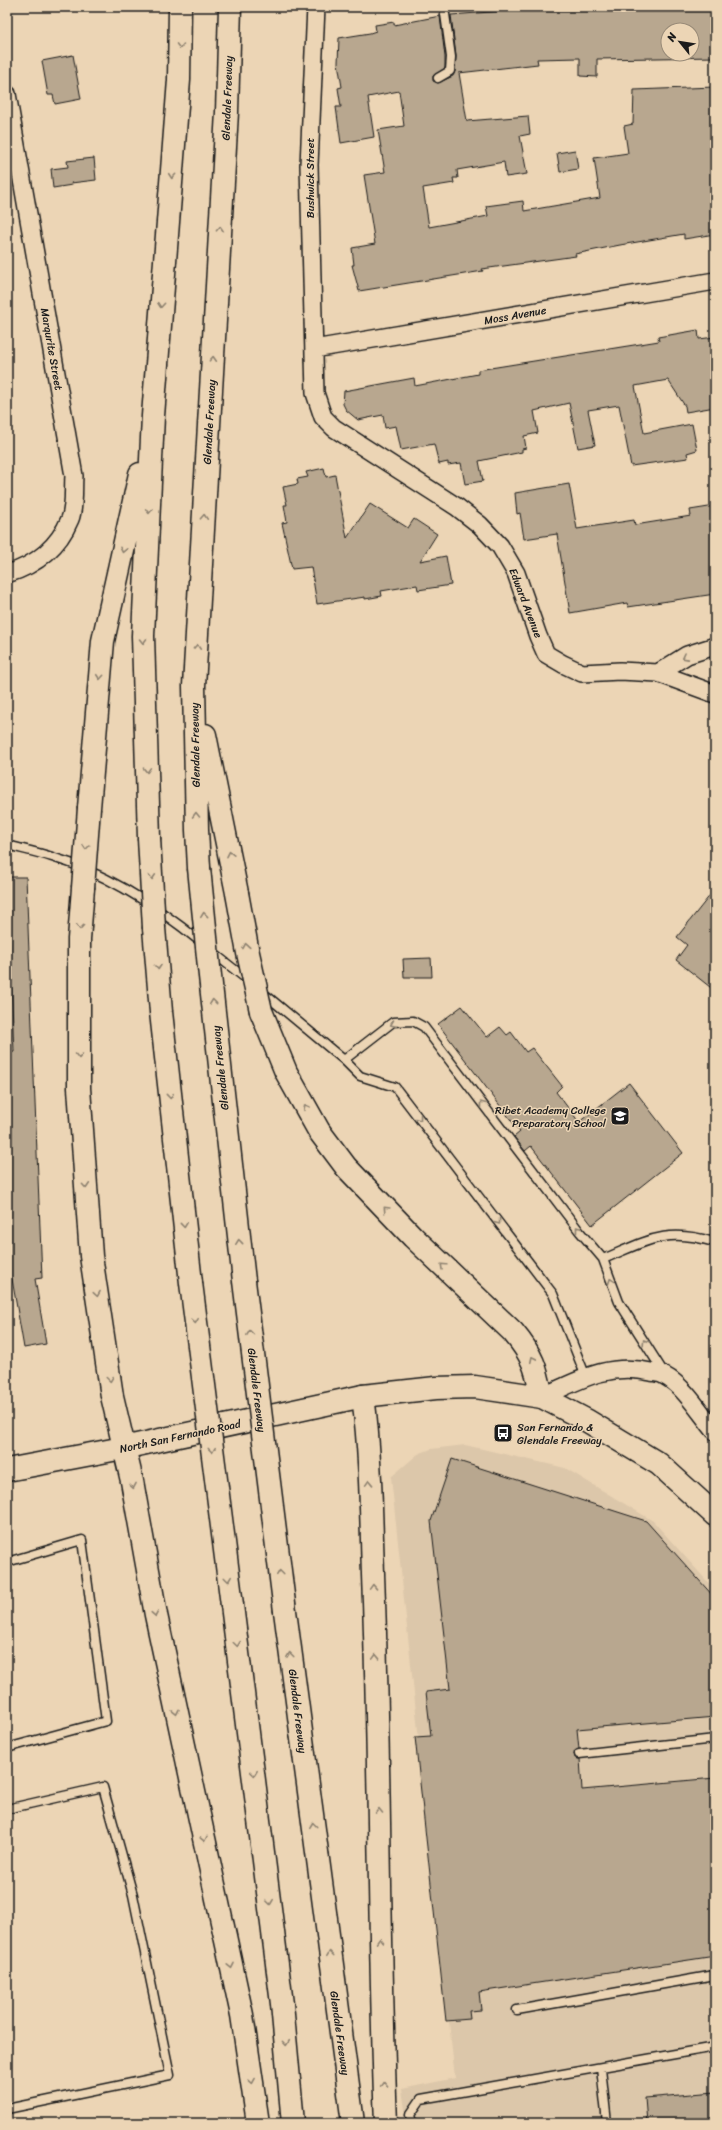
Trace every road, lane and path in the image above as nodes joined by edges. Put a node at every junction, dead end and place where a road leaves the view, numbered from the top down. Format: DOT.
graph roads {
  1 [pos="180,7"];
  2 [pos="230,7"];
  3 [pos="316,7"];
  4 [pos="444,7"];
  5 [pos="438,78"];
  6 [pos="7,94"];
  7 [pos="715,281"];
  8 [pos="314,349"];
  9 [pos="153,416"];
  10 [pos="7,574"];
  11 [pos="715,646"];
  12 [pos="658,673"];
  13 [pos="194,686"];
  14 [pos="715,694"];
  15 [pos="7,845"];
  16 [pos="344,1060"];
  17 [pos="714,1242"];
  18 [pos="603,1259"];
  19 [pos="665,1375"];
  20 [pos="586,1377"];
  21 [pos="363,1396"];
  22 [pos="542,1397"];
  23 [pos="715,1430"];
  24 [pos="123,1448"];
  25 [pos="7,1470"];
  26 [pos="715,1514"];
  27 [pos="7,1562"];
  28 [pos="715,1739"];
  29 [pos="7,1748"];
  30 [pos="579,1754"];
  31 [pos="7,1809"];
  32 [pos="715,1975"];
  33 [pos="517,2010"];
  34 [pos="715,2048"];
  35 [pos="600,2068"];
  36 [pos="7,2106"];
  37 [pos="7,2109"];
  38 [pos="258,2123"];
  39 [pos="294,2123"];
  40 [pos="353,2123"];
  41 [pos="386,2123"];
  42 [pos="412,2123"];
  43 [pos="607,2123"];
  1 -- 9 [label="main road, one-way"];
  13 -- 2 [label="main road, Glendale Freeway, one-way"];
  3 -- 8 [label="street, Bushwick Street"];
  4 -- 5 [label="lane"];
  6 -- 10 [label="street, Marqurite Street"];
  7 -- 8 [label="street, Moss Avenue"];
  8 -- 12 [label="street, Edward Avenue"];
  9 -- 24 [label="main road, one-way, bridge"];
  9 -- 39 [label="main road, one-way, bridge"];
  11 -- 12 [label="street, one-way"];
  12 -- 14 [label="street, Edward Avenue"];
  22 -- 13 [label="main road, one-way, bridge"];
  40 -- 13 [label="main road, Glendale Freeway, one-way, bridge"];
  15 -- 16 [label="lane"];
  18 -- 16 [label="lane, one-way"];
  16 -- 20 [label="lane, one-way"];
  17 -- 18 [label="lane"];
  19 -- 18 [label="lane, one-way"];
  19 -- 20 [label="street"];
  19 -- 23 [label="street"];
  20 -- 22 [label="street"];
  21 -- 22 [label="main road, North San Fernando Road"];
  21 -- 24 [label="main road, North San Fernando Road"];
  41 -- 21 [label="main road, one-way"];
  22 -- 26 [label="main road, North San Fernando Road"];
  24 -- 25 [label="main road, North San Fernando Road"];
  24 -- 38 [label="main road, one-way"];
  27 -- 29 [label="lane"];
  28 -- 30 [label="lane"];
  31 -- 37 [label="lane"];
  32 -- 33 [label="lane"];
  34 -- 35 [label="lane"];
  35 -- 42 [label="lane"];
  35 -- 43 [label="lane"];
  36 -- 37 [label="lane"];
}
